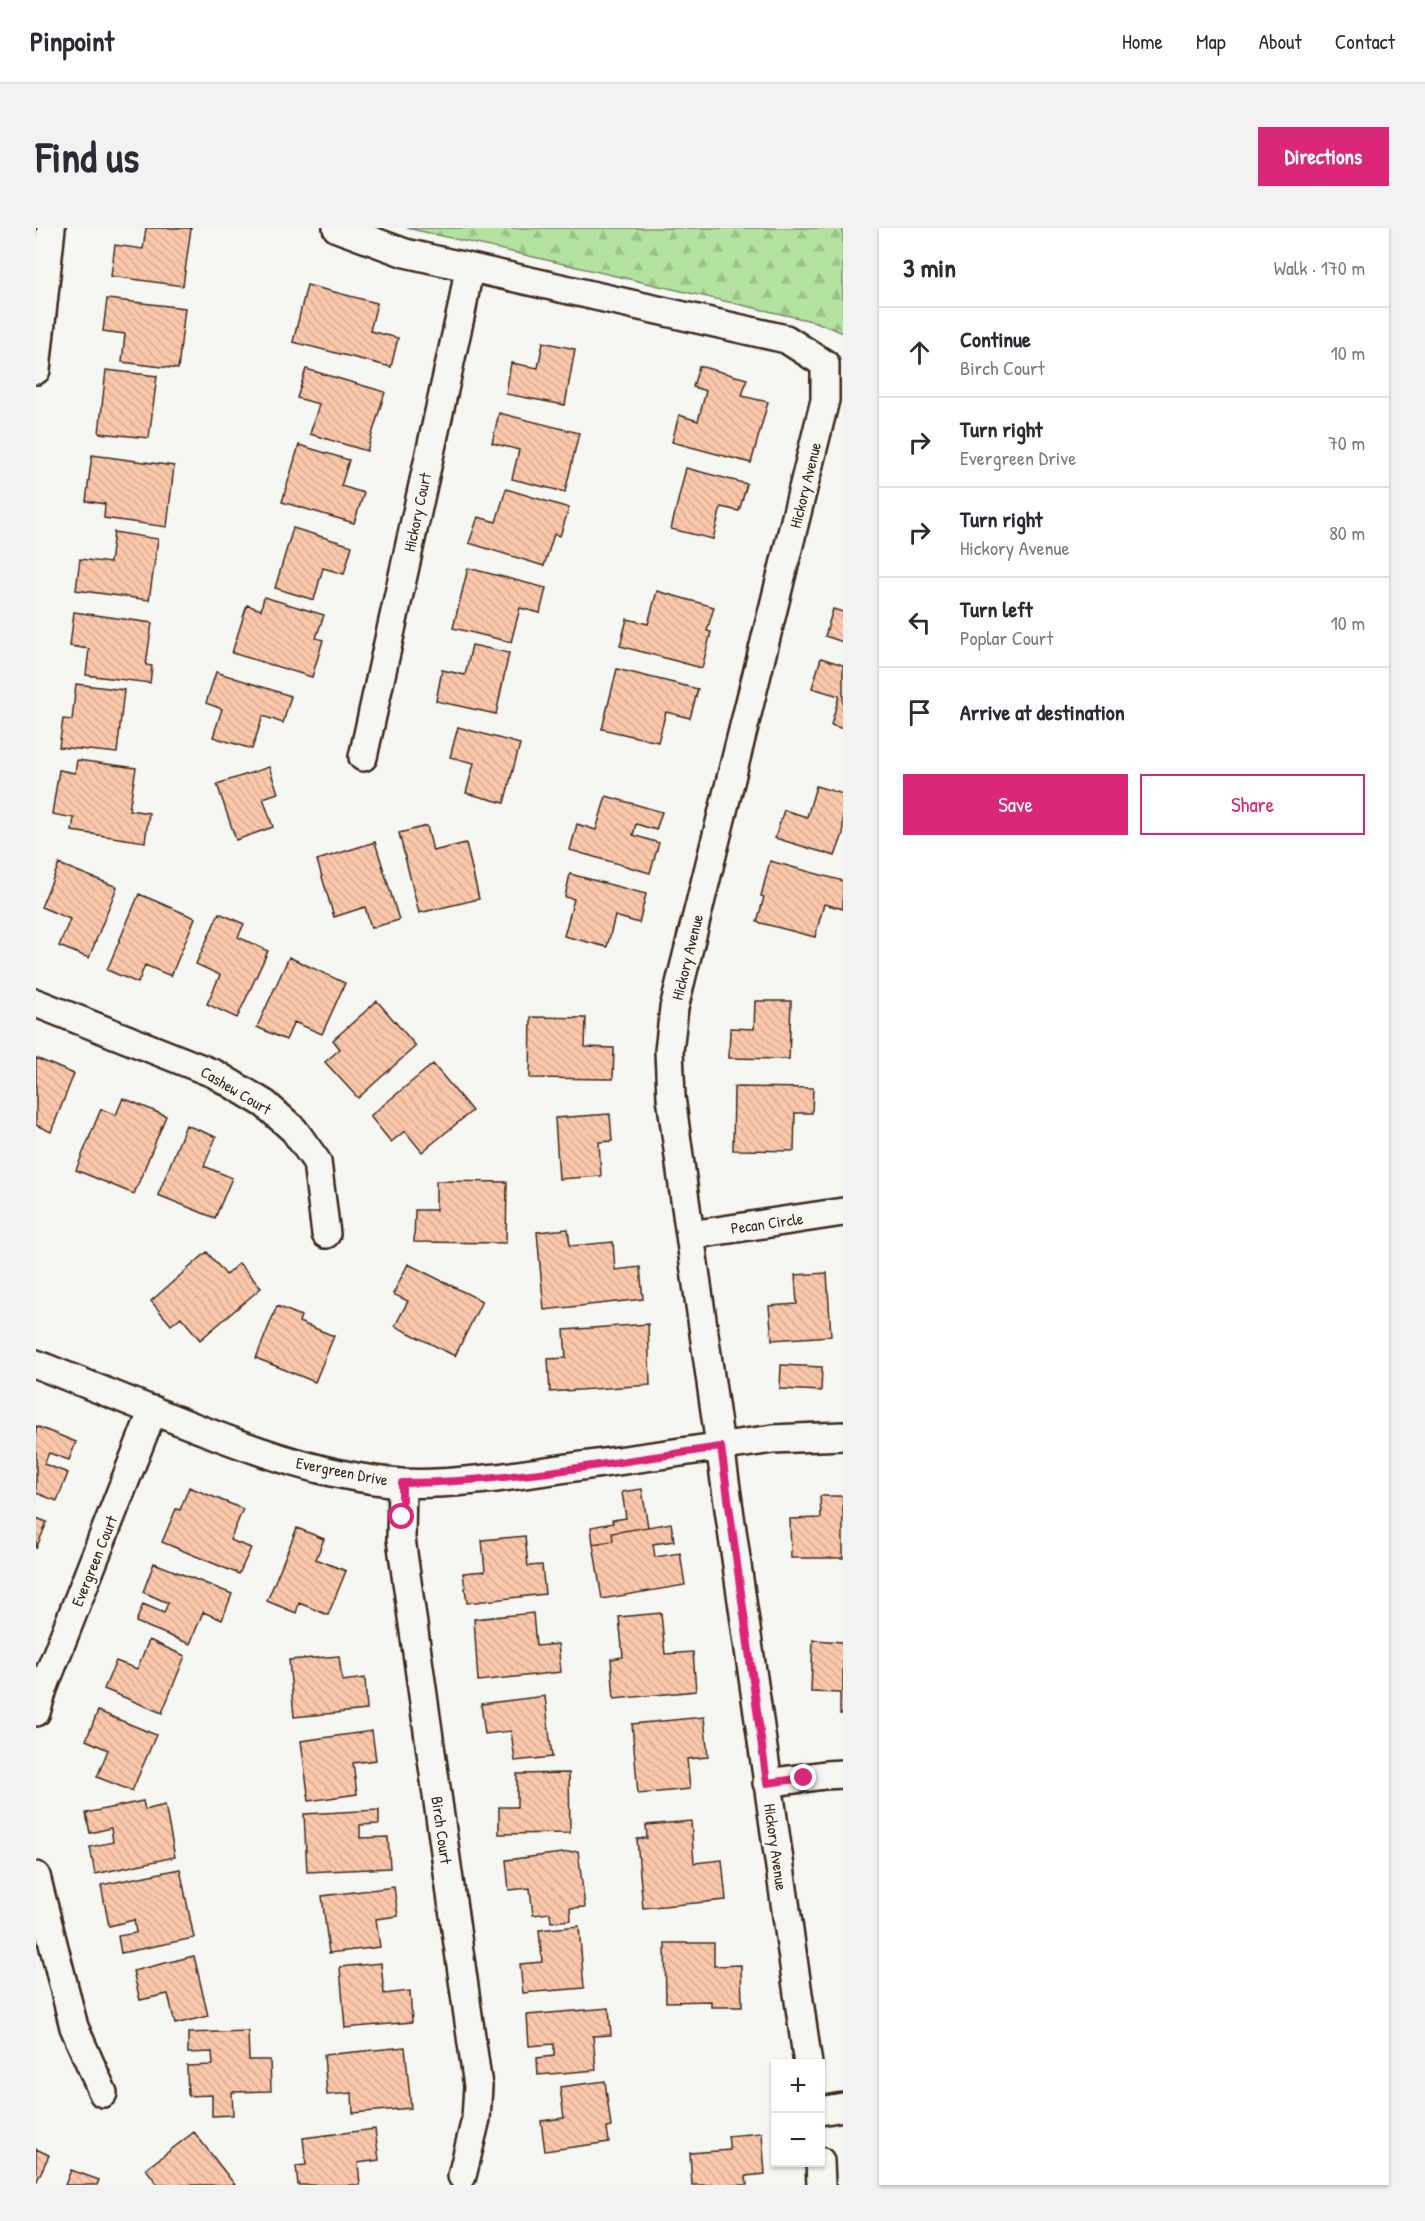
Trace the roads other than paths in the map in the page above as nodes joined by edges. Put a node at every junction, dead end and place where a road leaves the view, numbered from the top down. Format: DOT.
graph roads {
  1 [pos="51,228"];
  2 [pos="337,228"];
  3 [pos="469,268"];
  4 [pos="36,370"];
  5 [pos="363,757"];
  6 [pos="36,1003"];
  7 [pos="843,1212"];
  8 [pos="326,1234"];
  9 [pos="690,1235"];
  10 [pos="36,1364"];
  11 [pos="153,1410"];
  12 [pos="843,1436"];
  13 [pos="721,1447"];
  14 [pos="402,1483"];
  15 [pos="36,1712"];
  16 [pos="843,1774"];
  17 [pos="767,1783"];
  18 [pos="36,1876"];
  19 [pos="807,2059"];
  20 [pos="104,2093"];
  21 [pos="843,2107"];
  22 [pos="825,2110"];
  23 [pos="820,2167"];
  24 [pos="462,2176"];
  25 [pos="821,2185"];
  1 -- 4 [label="street"];
  2 -- 3 [label="street, Hickory Avenue"];
  3 -- 5 [label="street, Hickory Court"];
  3 -- 9 [label="street, Hickory Avenue"];
  6 -- 8 [label="street, Cashew Court"];
  7 -- 9 [label="street, Pecan Circle"];
  9 -- 13 [label="street, Hickory Avenue"];
  10 -- 11 [label="street, Evergreen Drive"];
  11 -- 14 [label="street, Evergreen Drive"];
  11 -- 15 [label="street, Evergreen Court"];
  12 -- 13 [label="street, Evergreen Drive"];
  13 -- 14 [label="street, Evergreen Drive"];
  13 -- 17 [label="street, Hickory Avenue"];
  14 -- 24 [label="street, Birch Court"];
  16 -- 17 [label="street"];
  17 -- 19 [label="street, Hickory Avenue"];
  18 -- 20 [label="street"];
  21 -- 22 [label="street"];
  23 -- 25 [label="street"];
}
